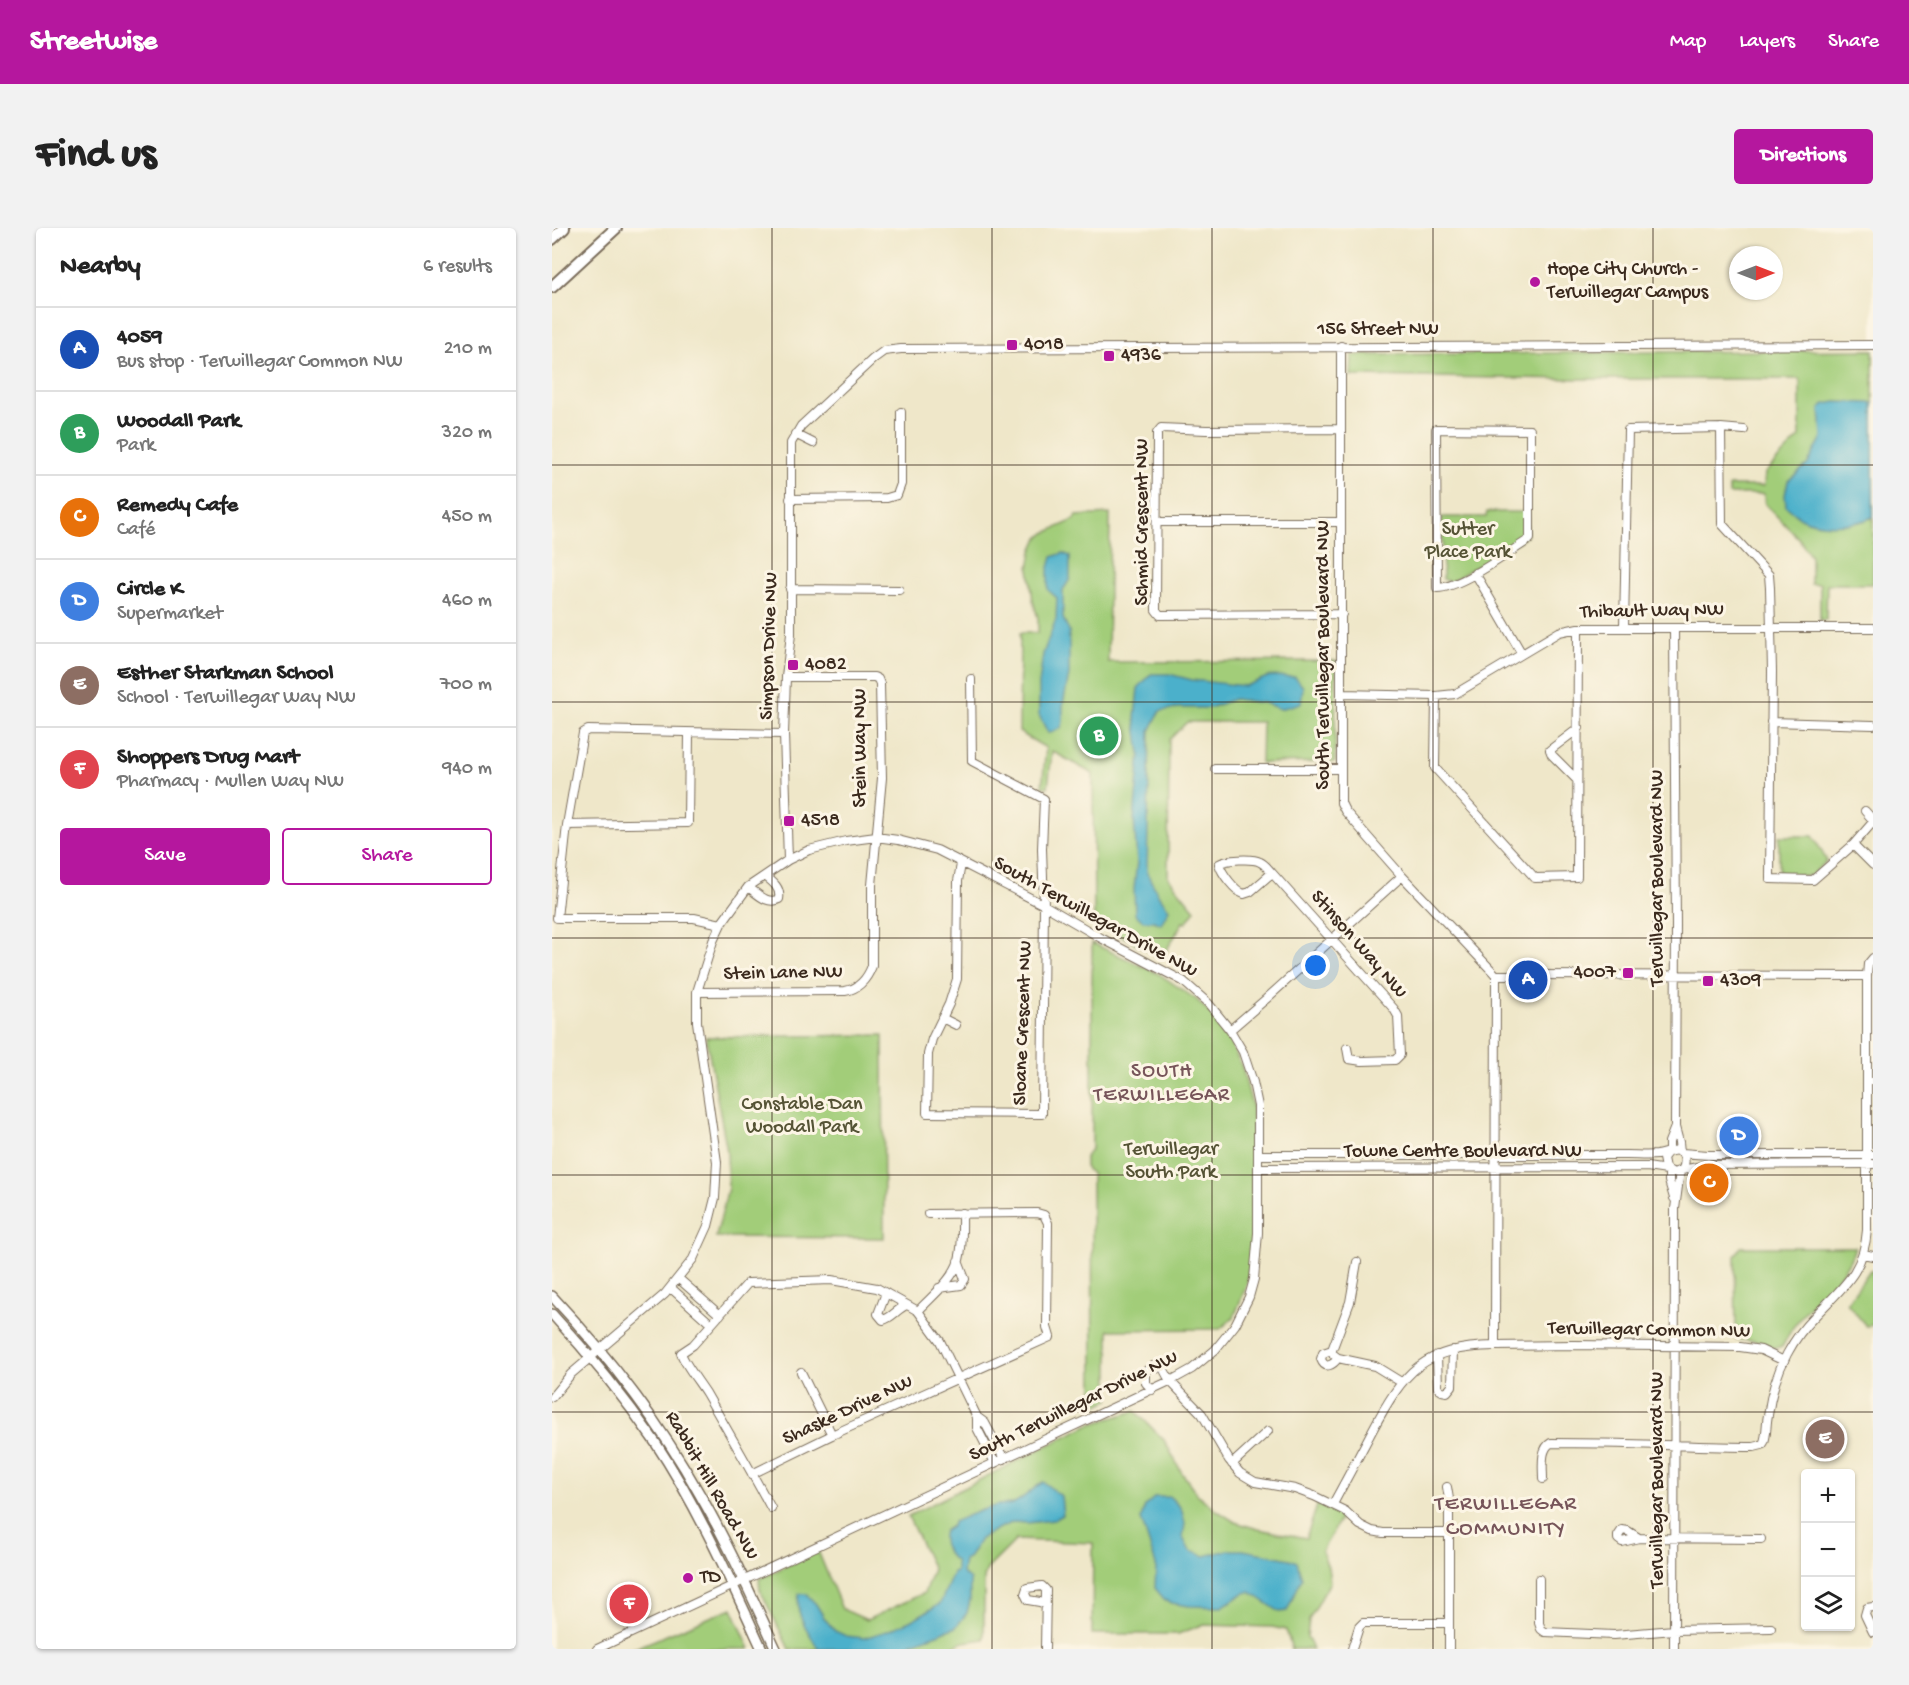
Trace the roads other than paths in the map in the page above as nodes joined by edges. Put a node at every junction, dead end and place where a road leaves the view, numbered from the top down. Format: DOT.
graph roads {
  1 [pos="564,228"];
  2 [pos="616,228"];
  3 [pos="552,239"];
  4 [pos="552,287"];
  5 [pos="1873,345"];
  6 [pos="1341,346"];
  7 [pos="901,412"];
  8 [pos="1721,428"];
  9 [pos="1341,429"];
  10 [pos="1744,430"];
  11 [pos="795,434"];
  12 [pos="813,443"];
  13 [pos="790,499"];
  14 [pos="1157,522"];
  15 [pos="1341,522"];
  16 [pos="1475,573"];
  17 [pos="790,589"];
  18 [pos="898,590"];
  19 [pos="1342,614"];
  20 [pos="1623,627"];
  21 [pos="1772,627"];
  22 [pos="1578,628"];
  23 [pos="1873,628"];
  24 [pos="1674,629"];
  25 [pos="1522,654"];
  26 [pos="786,677"];
  27 [pos="971,679"];
  28 [pos="1341,694"];
  29 [pos="1436,696"];
  30 [pos="1771,722"];
  31 [pos="1873,725"];
  32 [pos="1579,728"];
  33 [pos="688,733"];
  34 [pos="784,734"];
  35 [pos="1341,769"];
  36 [pos="1215,770"];
  37 [pos="1577,780"];
  38 [pos="1865,811"];
  39 [pos="1873,821"];
  40 [pos="567,825"];
  41 [pos="876,837"];
  42 [pos="1853,845"];
  43 [pos="788,860"];
  44 [pos="961,864"];
  45 [pos="1873,865"];
  46 [pos="1272,873"];
  47 [pos="765,876"];
  48 [pos="1402,876"];
  49 [pos="748,887"];
  50 [pos="1044,904"];
  51 [pos="721,924"];
  52 [pos="1332,940"];
  53 [pos="1873,958"];
  54 [pos="1496,975"];
  55 [pos="1675,976"];
  56 [pos="1867,976"];
  57 [pos="698,992"];
  58 [pos="942,1018"];
  59 [pos="956,1025"];
  60 [pos="1230,1030"];
  61 [pos="1347,1048"];
  62 [pos="1674,1127"];
  63 [pos="1668,1152"];
  64 [pos="1681,1152"];
  65 [pos="1259,1155"];
  66 [pos="1494,1155"];
  67 [pos="1870,1155"];
  68 [pos="1870,1164"];
  69 [pos="1259,1168"];
  70 [pos="1494,1168"];
  71 [pos="1668,1171"];
  72 [pos="1681,1171"];
  73 [pos="1675,1203"];
  74 [pos="962,1213"];
  75 [pos="928,1214"];
  76 [pos="1863,1254"];
  77 [pos="1873,1256"];
  78 [pos="958,1261"];
  79 [pos="1357,1262"];
  80 [pos="679,1279"];
  81 [pos="671,1288"];
  82 [pos="939,1288"];
  83 [pos="886,1293"];
  84 [pos="552,1296"];
  85 [pos="907,1305"];
  86 [pos="918,1311"];
  87 [pos="552,1314"];
  88 [pos="720,1315"];
  89 [pos="711,1324"];
  90 [pos="1674,1345"];
  91 [pos="1495,1346"];
  92 [pos="600,1349"];
  93 [pos="1332,1350"];
  94 [pos="1453,1350"];
  95 [pos="1437,1355"];
  96 [pos="591,1357"];
  97 [pos="1338,1358"];
  98 [pos="1784,1360"];
  99 [pos="801,1372"];
  100 [pos="958,1379"];
  101 [pos="1170,1381"];
  102 [pos="1401,1382"];
  103 [pos="1152,1390"];
  104 [pos="552,1397"];
  105 [pos="977,1417"];
  106 [pos="1268,1431"];
  107 [pos="832,1435"];
  108 [pos="1675,1446"];
  109 [pos="1004,1459"];
  110 [pos="995,1463"];
  111 [pos="1232,1464"];
  112 [pos="752,1474"];
  113 [pos="1543,1479"];
  114 [pos="1447,1487"];
  115 [pos="1333,1504"];
  116 [pos="771,1508"];
  117 [pos="1449,1533"];
  118 [pos="1639,1538"];
  119 [pos="1674,1538"];
  120 [pos="1761,1539"];
  121 [pos="1539,1579"];
  122 [pos="744,1580"];
  123 [pos="733,1586"];
  124 [pos="1046,1605"];
  125 [pos="1873,1607"];
  126 [pos="1449,1623"];
  127 [pos="1771,1628"];
  128 [pos="1674,1630"];
  129 [pos="1873,1632"];
  130 [pos="597,1649"];
  131 [pos="762,1649"];
  132 [pos="776,1649"];
  133 [pos="1046,1649"];
  134 [pos="1352,1649"];
  135 [pos="1449,1649"];
  136 [pos="1674,1649"];
  1 -- 3 [label="highway"];
  2 -- 4 [label="highway"];
  5 -- 6 [label="street, 156 Street NW"];
  6 -- 9 [label="street, South Terwillegar Boulevard NW"];
  6 -- 11 [label="street, 156 Street NW"];
  7 -- 13 [label="street"];
  8 -- 10 [label="street"];
  8 -- 20 [label="street"];
  8 -- 21 [label="street"];
  9 -- 14 [label="street, Schmid Crescent NW"];
  9 -- 15 [label="street, South Terwillegar Boulevard NW"];
  11 -- 12 [label="street"];
  11 -- 13 [label="street, Simpson Drive NW"];
  13 -- 17 [label="street, Simpson Drive NW"];
  14 -- 15 [label="street"];
  14 -- 19 [label="street, Schmid Crescent NW"];
  15 -- 19 [label="street, South Terwillegar Boulevard NW"];
  16 -- 16 [label="street"];
  16 -- 25 [label="street"];
  17 -- 18 [label="street"];
  17 -- 26 [label="street, Simpson Drive NW"];
  19 -- 28 [label="street, South Terwillegar Boulevard NW"];
  20 -- 22 [label="street, Thibault Way NW"];
  20 -- 24 [label="street, Thibault Way NW"];
  21 -- 23 [label="street, Thibault Way NW"];
  21 -- 24 [label="street, Thibault Way NW"];
  21 -- 30 [label="street"];
  22 -- 25 [label="street, Thibault Way NW"];
  22 -- 32 [label="street"];
  24 -- 55 [label="street, Terwillegar Boulevard NW"];
  25 -- 29 [label="street, Thibault Way NW"];
  26 -- 34 [label="street, Simpson Drive NW"];
  26 -- 41 [label="street, Stein Way NW"];
  27 -- 50 [label="street"];
  28 -- 29 [label="street, Thibault Way NW"];
  28 -- 35 [label="street, South Terwillegar Boulevard NW"];
  29 -- 37 [label="street"];
  30 -- 31 [label="street"];
  30 -- 42 [label="street"];
  32 -- 37 [label="street"];
  32 -- 37 [label="street"];
  33 -- 34 [label="street"];
  33 -- 40 [label="street"];
  33 -- 40 [label="street"];
  34 -- 43 [label="street, Simpson Drive NW"];
  35 -- 36 [label="street"];
  35 -- 48 [label="street, South Terwillegar Boulevard NW"];
  38 -- 39 [label="street"];
  39 -- 42 [label="street"];
  40 -- 51 [label="street"];
  41 -- 43 [label="street, South Terwillegar Drive NW"];
  41 -- 44 [label="street, South Terwillegar Drive NW"];
  41 -- 57 [label="street, Stein Lane NW"];
  42 -- 45 [label="street"];
  43 -- 47 [label="street, South Terwillegar Drive NW"];
  44 -- 50 [label="street, South Terwillegar Drive NW"];
  44 -- 58 [label="street, Sloane Crescent NW"];
  46 -- 46 [label="street, Stinson Way NW"];
  46 -- 52 [label="street, Stinson Way NW"];
  47 -- 49 [label="street, South Terwillegar Drive NW"];
  47 -- 49 [label="street"];
  48 -- 52 [label="street"];
  48 -- 54 [label="street, South Terwillegar Boulevard NW"];
  49 -- 51 [label="street, South Terwillegar Drive NW"];
  50 -- 58 [label="street, Sloane Crescent NW"];
  50 -- 60 [label="street, South Terwillegar Drive NW"];
  51 -- 57 [label="street, South Terwillegar Drive NW"];
  52 -- 60 [label="street"];
  52 -- 61 [label="street, Stinson Way NW"];
  53 -- 56 [label="street"];
  54 -- 55 [label="street"];
  54 -- 66 [label="street"];
  55 -- 56 [label="street"];
  55 -- 62 [label="street, Terwillegar Boulevard NW"];
  56 -- 67 [label="street"];
  57 -- 80 [label="street, South Terwillegar Drive NW"];
  58 -- 59 [label="street"];
  60 -- 65 [label="street, South Terwillegar Drive NW"];
  62 -- 63 [label="street, Terwillegar Boulevard NW"];
  62 -- 64 [label="street, Terwillegar Boulevard NW"];
  63 -- 64 [label="street"];
  63 -- 66 [label="street, Towne Centre Boulevard NW"];
  63 -- 71 [label="street"];
  64 -- 67 [label="street"];
  64 -- 72 [label="street"];
  65 -- 66 [label="street, Towne Centre Boulevard NW"];
  65 -- 69 [label="street, South Terwillegar Drive NW"];
  66 -- 70 [label="street"];
  67 -- 68 [label="street"];
  68 -- 72 [label="street"];
  68 -- 76 [label="street"];
  69 -- 70 [label="street, Towne Centre Boulevard NW"];
  69 -- 101 [label="street, South Terwillegar Drive NW"];
  70 -- 71 [label="street, Towne Centre Boulevard NW"];
  70 -- 91 [label="street"];
  71 -- 72 [label="street"];
  71 -- 73 [label="street, Terwillegar Boulevard NW"];
  72 -- 73 [label="street, Terwillegar Boulevard NW"];
  73 -- 90 [label="street, Terwillegar Boulevard NW"];
  74 -- 75 [label="street"];
  74 -- 78 [label="street"];
  74 -- 100 [label="street, Shaske Drive NW"];
  76 -- 77 [label="street"];
  76 -- 98 [label="street"];
  78 -- 82 [label="street"];
  78 -- 82 [label="street"];
  79 -- 93 [label="street"];
  80 -- 81 [label="street, South Terwillegar Drive NW"];
  80 -- 88 [label="street"];
  81 -- 89 [label="street"];
  81 -- 92 [label="street, South Terwillegar Drive NW"];
  82 -- 86 [label="street"];
  83 -- 85 [label="street"];
  83 -- 85 [label="street"];
  83 -- 88 [label="street"];
  84 -- 92 [label="main road, Rabbit Hill Road NW"];
  85 -- 86 [label="street"];
  86 -- 100 [label="street"];
  87 -- 96 [label="main road, Rabbit Hill Road NW"];
  88 -- 89 [label="street"];
  89 -- 112 [label="street"];
  90 -- 91 [label="street, Terwillegar Common NW"];
  90 -- 98 [label="street, Terwillegar Common NW"];
  90 -- 108 [label="street, Terwillegar Boulevard NW"];
  91 -- 94 [label="street, Terwillegar Common NW"];
  92 -- 96 [label="street, South Terwillegar Drive NW"];
  92 -- 122 [label="main road, Rabbit Hill Road NW"];
  93 -- 97 [label="street"];
  93 -- 97 [label="street"];
  94 -- 95 [label="street, Terwillegar Common NW"];
  94 -- 95 [label="street"];
  95 -- 102 [label="street, Terwillegar Common NW"];
  96 -- 104 [label="street, South Terwillegar Drive NW"];
  96 -- 123 [label="main road, Rabbit Hill Road NW"];
  97 -- 102 [label="street"];
  98 -- 108 [label="street"];
  99 -- 107 [label="street"];
  100 -- 105 [label="street"];
  100 -- 107 [label="street, Shaske Drive NW"];
  101 -- 103 [label="street, South Terwillegar Drive NW"];
  101 -- 103 [label="street"];
  101 -- 111 [label="street"];
  102 -- 115 [label="street, Terwillegar Common NW"];
  103 -- 109 [label="street, South Terwillegar Drive NW"];
  105 -- 109 [label="street"];
  105 -- 110 [label="street"];
  106 -- 111 [label="street"];
  107 -- 112 [label="street, Shaske Drive NW"];
  108 -- 113 [label="street"];
  108 -- 119 [label="street, Terwillegar Boulevard NW"];
  109 -- 110 [label="street, South Terwillegar Drive NW"];
  110 -- 122 [label="street, South Terwillegar Drive NW"];
  111 -- 115 [label="street"];
  112 -- 116 [label="street"];
  114 -- 117 [label="street"];
  115 -- 117 [label="street"];
  117 -- 126 [label="street"];
  118 -- 119 [label="street"];
  119 -- 120 [label="street"];
  119 -- 128 [label="street, Terwillegar Boulevard NW"];
  121 -- 128 [label="street"];
  122 -- 123 [label="street, South Terwillegar Drive NW"];
  122 -- 132 [label="main road, Rabbit Hill Road NW"];
  123 -- 130 [label="street, South Terwillegar Drive NW"];
  123 -- 131 [label="main road, Rabbit Hill Road NW"];
  124 -- 133 [label="street"];
  125 -- 129 [label="street"];
  126 -- 134 [label="street"];
  126 -- 135 [label="street"];
  127 -- 128 [label="street"];
  128 -- 136 [label="street, Terwillegar Boulevard NW"];
}
